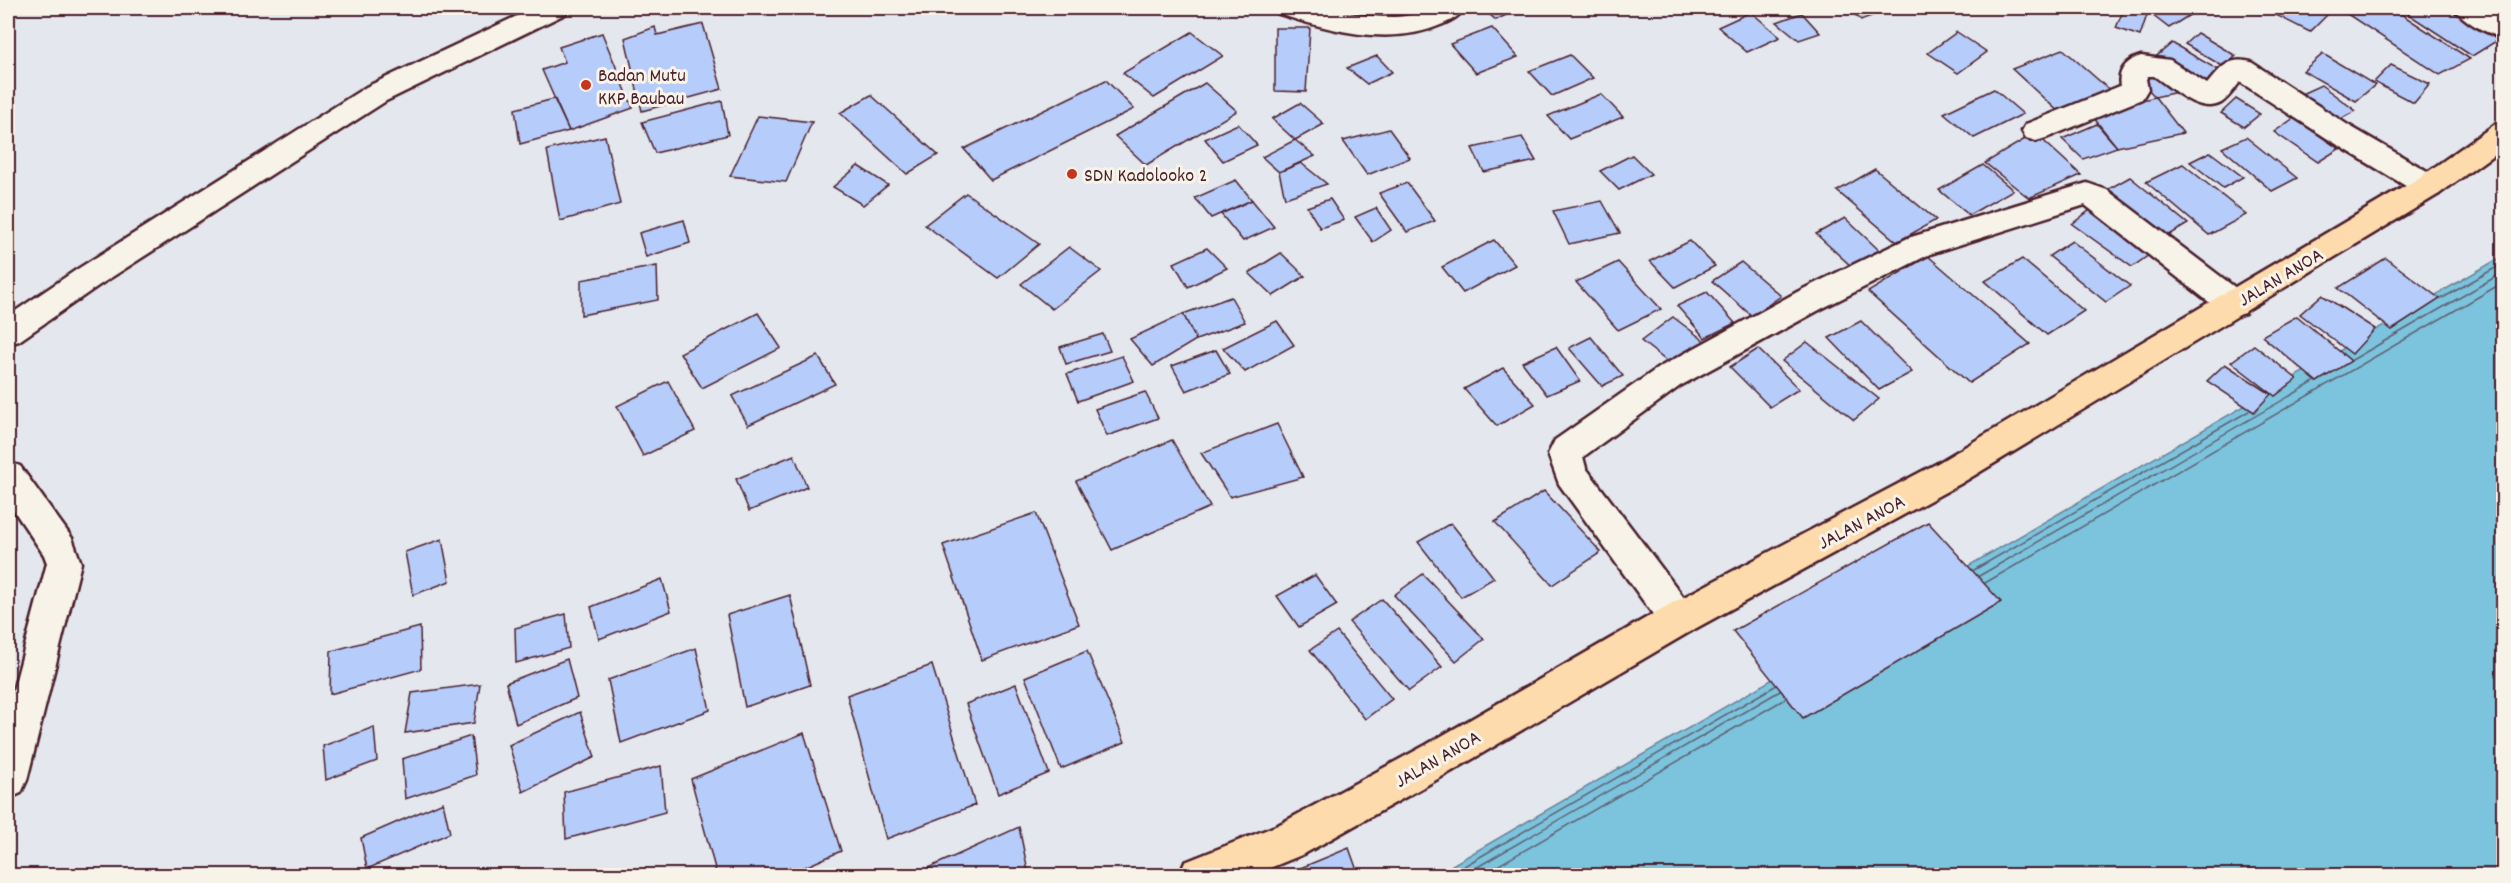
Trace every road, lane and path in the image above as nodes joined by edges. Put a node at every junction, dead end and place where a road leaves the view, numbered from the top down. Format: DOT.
graph roads {
  1 [pos="556,8"];
  2 [pos="1288,8"];
  3 [pos="1452,8"];
  4 [pos="2468,8"];
  5 [pos="2504,28"];
  6 [pos="2036,130"];
  7 [pos="2504,132"];
  8 [pos="2428,186"];
  9 [pos="2234,303"];
  10 [pos="8,332"];
  11 [pos="8,476"];
  12 [pos="1678,619"];
  13 [pos="8,780"];
  14 [pos="1199,876"];
  1 -- 10 [label="street"];
  2 -- 3 [label="street"];
  4 -- 5 [label="street"];
  6 -- 8 [label="street"];
  7 -- 8 [label="highway, JALAN ANOA"];
  8 -- 9 [label="highway, JALAN ANOA"];
  9 -- 12 [label="highway, JALAN ANOA"];
  9 -- 12 [label="street"];
  11 -- 13 [label="street"];
  12 -- 14 [label="highway, JALAN ANOA"];
}
